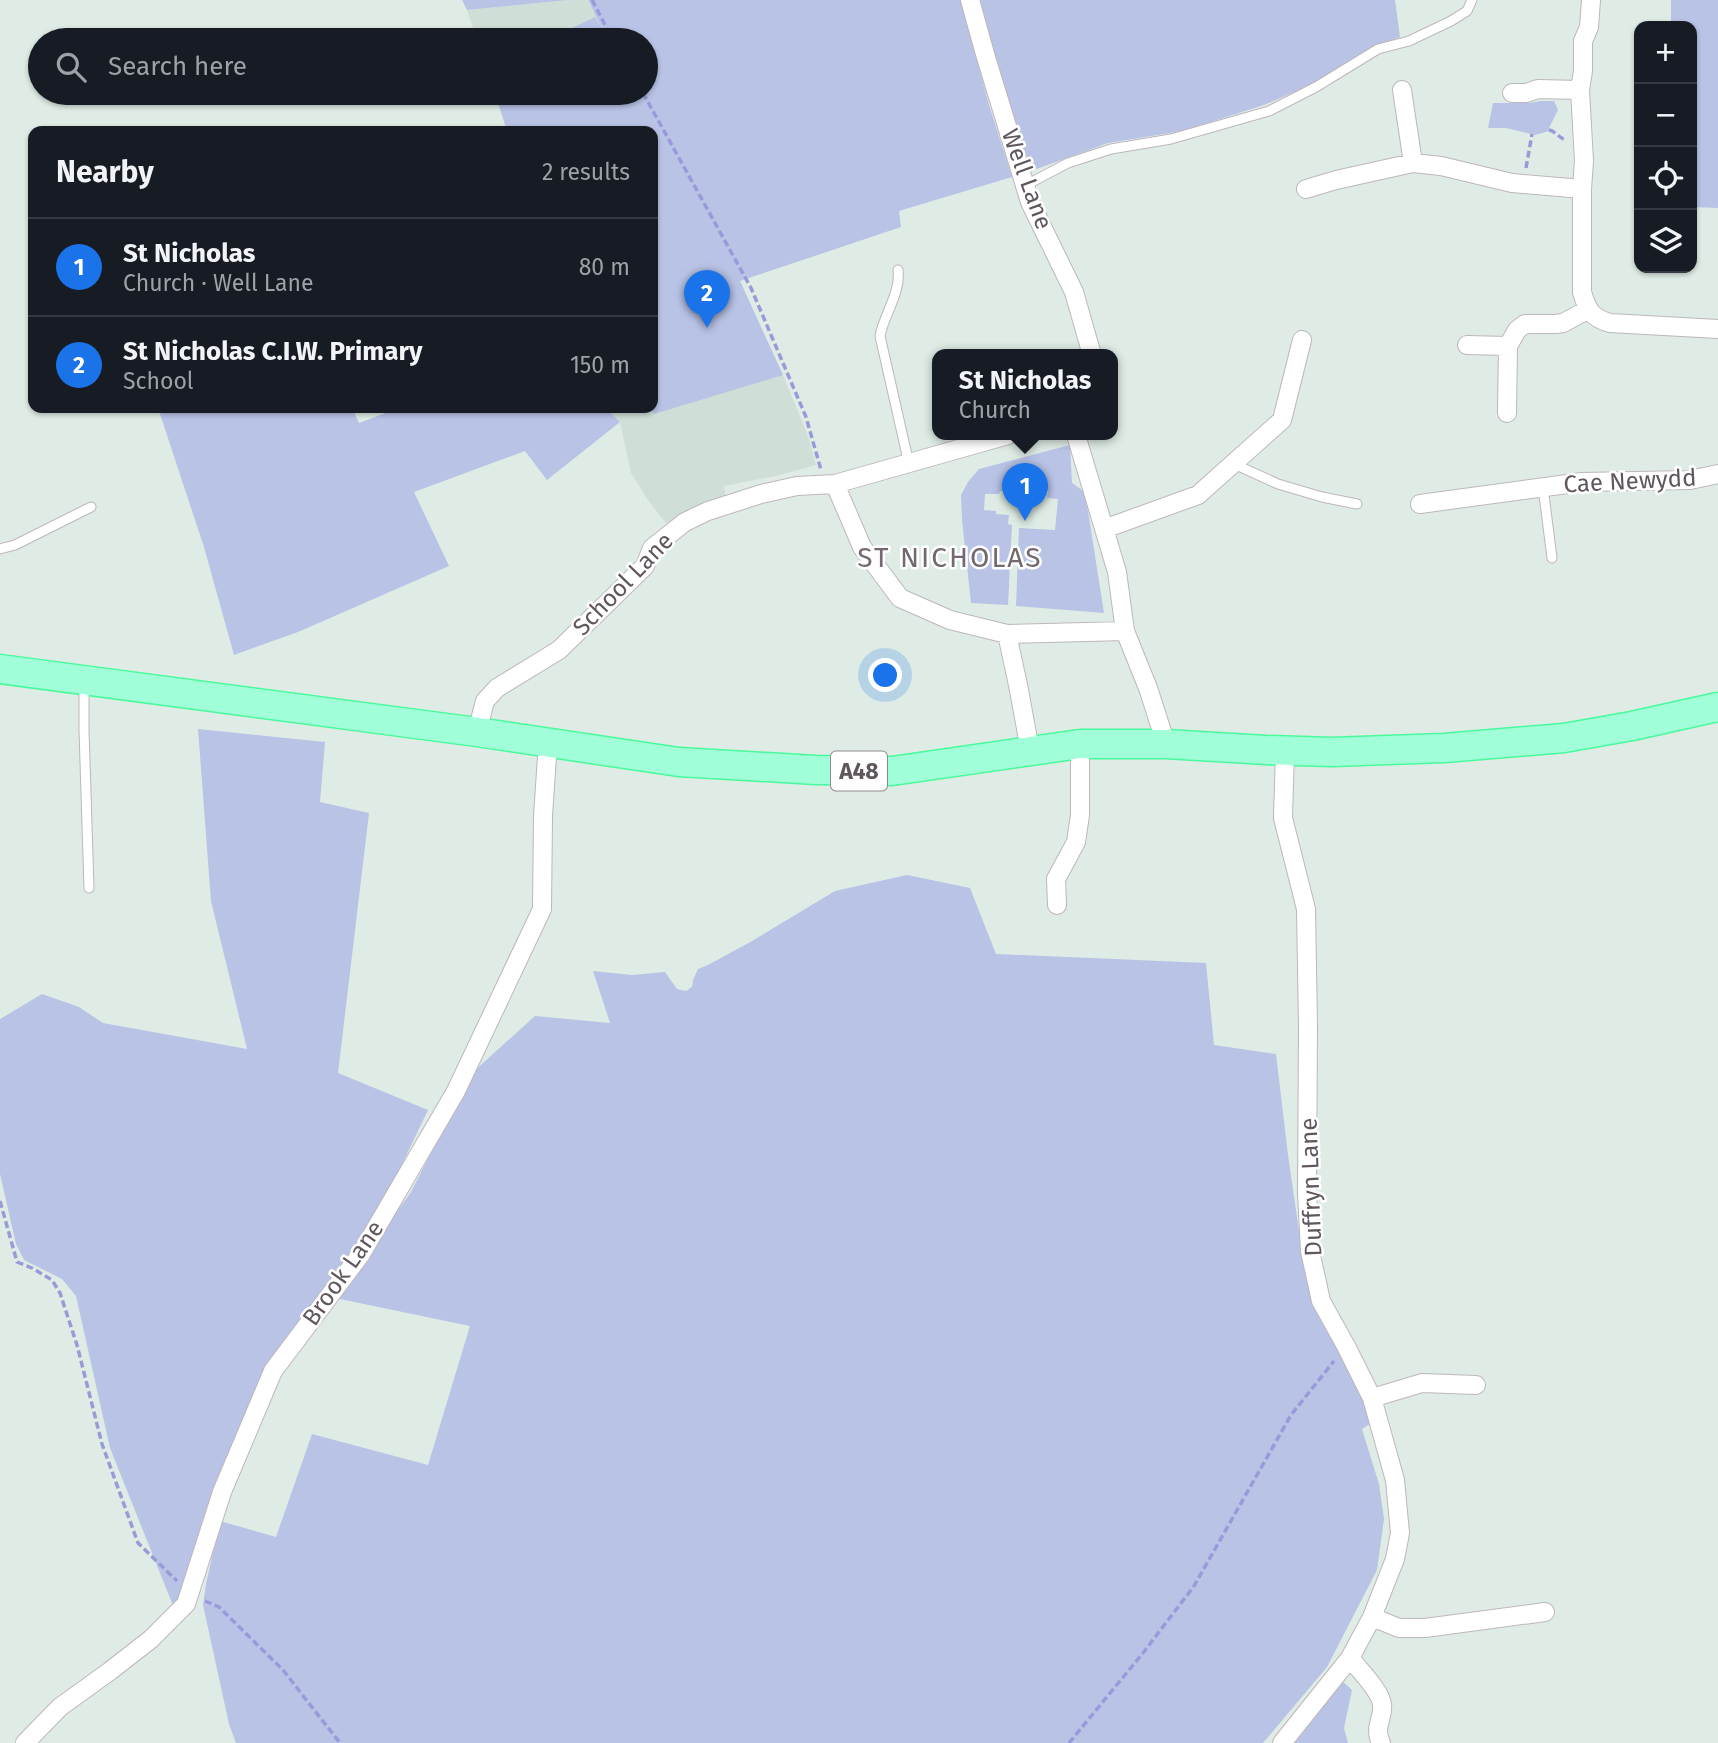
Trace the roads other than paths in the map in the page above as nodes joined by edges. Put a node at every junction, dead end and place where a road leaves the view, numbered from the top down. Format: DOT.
graph roads {
  1 [pos="970,0"];
  2 [pos="1472,0"];
  3 [pos="1591,0"];
  4 [pos="1402,90"];
  5 [pos="1580,90"];
  6 [pos="1512,93"];
  7 [pos="1413,163"];
  8 [pos="1026,185"];
  9 [pos="1306,189"];
  10 [pos="1582,189"];
  11 [pos="898,270"];
  12 [pos="1589,309"];
  13 [pos="1718,329"];
  14 [pos="1302,340"];
  15 [pos="1467,345"];
  16 [pos="1508,346"];
  17 [pos="1090,349"];
  18 [pos="1507,413"];
  19 [pos="991,440"];
  20 [pos="1077,440"];
  21 [pos="909,464"];
  22 [pos="1234,464"];
  23 [pos="1718,474"];
  24 [pos="830,485"];
  25 [pos="1543,487"];
  26 [pos="1357,504"];
  27 [pos="1420,504"];
  28 [pos="91,508"];
  29 [pos="1104,529"];
  30 [pos="0,549"];
  31 [pos="1552,558"];
  32 [pos="1125,631"];
  33 [pos="1007,634"];
  34 [pos="0,669"];
  35 [pos="85,680"];
  36 [pos="1718,707"];
  37 [pos="477,732"];
  38 [pos="548,742"];
  39 [pos="1080,744"];
  40 [pos="1166,744"];
  41 [pos="1030,750"];
  42 [pos="1285,751"];
  43 [pos="89,888"];
  44 [pos="1057,905"];
  45 [pos="1476,1385"];
  46 [pos="1372,1398"];
  47 [pos="1545,1612"];
  48 [pos="1372,1617"];
  49 [pos="1350,1658"];
  50 [pos="25,1743"];
  51 [pos="1282,1743"];
  52 [pos="1381,1743"];
  1 -- 8 [label="street, Well Lane"];
  2 -- 8 [label="lane"];
  3 -- 5 [label="street"];
  4 -- 7 [label="street"];
  5 -- 6 [label="street"];
  5 -- 10 [label="street"];
  7 -- 9 [label="street"];
  7 -- 10 [label="street"];
  8 -- 17 [label="street, Well Lane"];
  10 -- 12 [label="street"];
  11 -- 21 [label="lane"];
  12 -- 13 [label="street"];
  12 -- 16 [label="street"];
  14 -- 22 [label="street"];
  15 -- 16 [label="street"];
  16 -- 18 [label="street"];
  19 -- 21 [label="street, School Lane"];
  20 -- 29 [label="street"];
  21 -- 24 [label="street, School Lane"];
  22 -- 26 [label="lane"];
  22 -- 29 [label="street"];
  23 -- 25 [label="street, Cae Newydd"];
  24 -- 33 [label="street"];
  24 -- 37 [label="street, School Lane"];
  25 -- 27 [label="street, Cae Newydd"];
  25 -- 31 [label="lane, Cae Newydd"];
  28 -- 30 [label="lane"];
  29 -- 32 [label="street"];
  32 -- 33 [label="street"];
  32 -- 40 [label="street"];
  33 -- 41 [label="street"];
  34 -- 35 [label="main road, A48"];
  35 -- 37 [label="main road, A48"];
  35 -- 43 [label="lane"];
  36 -- 42 [label="main road, A48"];
  37 -- 38 [label="main road, A48"];
  38 -- 41 [label="main road, A48"];
  38 -- 50 [label="street, Brook Lane"];
  39 -- 40 [label="main road, A48"];
  39 -- 41 [label="main road, A48"];
  39 -- 44 [label="street"];
  40 -- 42 [label="main road, A48"];
  42 -- 46 [label="street, Duffryn Lane"];
  45 -- 46 [label="street"];
  46 -- 48 [label="street, Duffryn Lane"];
  47 -- 48 [label="street"];
  48 -- 49 [label="street, Duffryn Lane"];
  49 -- 51 [label="street, Duffryn Lane"];
  49 -- 52 [label="street"];
}
